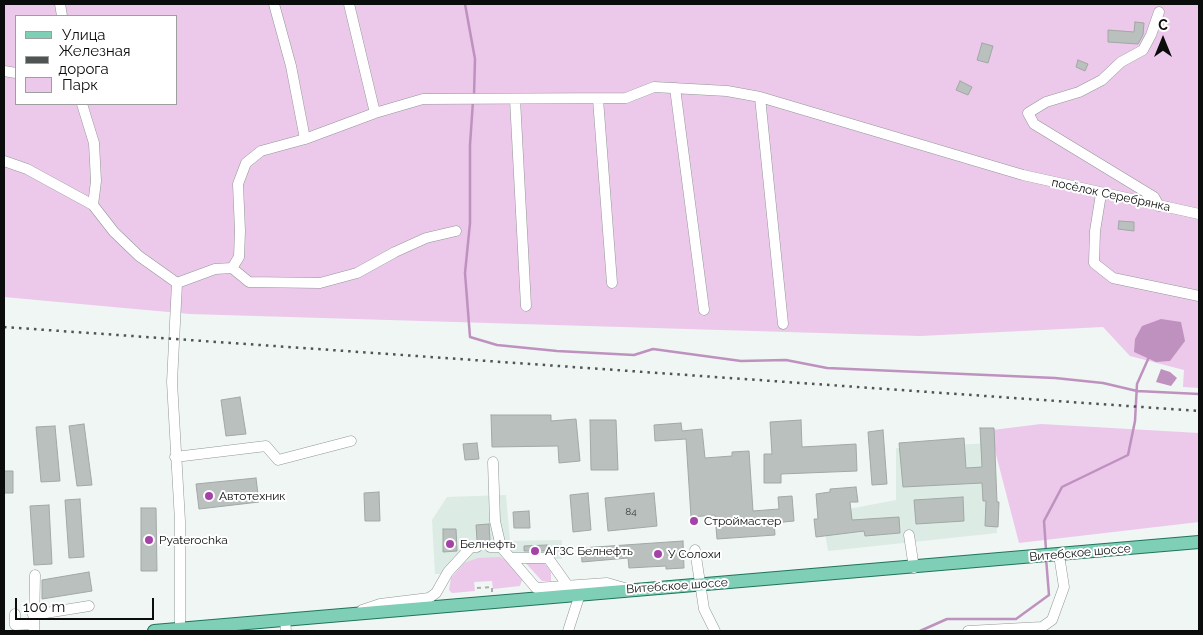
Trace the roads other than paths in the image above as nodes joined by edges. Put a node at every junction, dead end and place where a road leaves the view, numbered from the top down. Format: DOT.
graph roads {
  1 [pos="274,4"];
  2 [pos="349,4"];
  3 [pos="1160,12"];
  4 [pos="675,88"];
  5 [pos="760,97"];
  6 [pos="598,99"];
  7 [pos="515,100"];
  8 [pos="82,105"];
  9 [pos="375,113"];
  10 [pos="305,139"];
  11 [pos="4,161"];
  12 [pos="1101,194"];
  13 [pos="94,205"];
  14 [pos="1159,206"];
  15 [pos="1199,214"];
  16 [pos="456,230"];
  17 [pos="232,268"];
  18 [pos="177,283"];
  19 [pos="612,283"];
  20 [pos="1199,296"];
  21 [pos="526,306"];
  22 [pos="704,310"];
  23 [pos="783,324"];
  24 [pos="350,441"];
  25 [pos="175,457"];
  26 [pos="493,462"];
  27 [pos="909,535"];
  28 [pos="1199,542"];
  29 [pos="478,547"];
  30 [pos="490,547"];
  31 [pos="501,547"];
  32 [pos="695,550"];
  33 [pos="1059,554"];
  34 [pos="511,558"];
  35 [pos="914,568"];
  36 [pos="35,575"];
  37 [pos="701,584"];
  38 [pos="568,586"];
  39 [pos="631,590"];
  40 [pos="580,594"];
  41 [pos="89,606"];
  42 [pos="354,613"];
  43 [pos="15,614"];
  44 [pos="34,624"];
  45 [pos="285,625"];
  46 [pos="180,629"];
  47 [pos="154,631"];
  48 [pos="568,631"];
  49 [pos="715,631"];
  50 [pos="968,631"];
  1 -- 10 [label="street"];
  2 -- 9 [label="street"];
  3 -- 14 [label="street"];
  4 -- 5 [label="street, посёлок Серебрянка"];
  4 -- 6 [label="street, посёлок Серебрянка"];
  4 -- 22 [label="street"];
  5 -- 12 [label="street, посёлок Серебрянка"];
  5 -- 23 [label="street"];
  6 -- 7 [label="street, посёлок Серебрянка"];
  6 -- 19 [label="street"];
  7 -- 9 [label="street, посёлок Серебрянка"];
  7 -- 21 [label="street"];
  8 -- 13 [label="street"];
  9 -- 10 [label="street, посёлок Серебрянка"];
  10 -- 17 [label="street, посёлок Серебрянка"];
  11 -- 13 [label="street"];
  12 -- 14 [label="street, посёлок Серебрянка"];
  12 -- 20 [label="street"];
  13 -- 18 [label="street"];
  14 -- 15 [label="street, посёлок Серебрянка"];
  16 -- 17 [label="street"];
  17 -- 18 [label="street"];
  18 -- 25 [label="street"];
  24 -- 25 [label="street"];
  25 -- 46 [label="street"];
  26 -- 31 [label="street"];
  27 -- 35 [label="street"];
  28 -- 33 [label="main road, Витебское шоссе"];
  29 -- 42 [label="street"];
  30 -- 31 [label="street"];
  31 -- 34 [label="street"];
  32 -- 37 [label="street"];
  33 -- 35 [label="main road, Витебское шоссе"];
  33 -- 50 [label="street"];
  34 -- 38 [label="street"];
  34 -- 38 [label="street"];
  35 -- 37 [label="main road, Витебское шоссе"];
  36 -- 44 [label="street"];
  37 -- 39 [label="main road, Витебское шоссе"];
  37 -- 49 [label="street"];
  38 -- 39 [label="street"];
  39 -- 40 [label="main road, Витебское шоссе"];
  40 -- 42 [label="main road, Витебское шоссе"];
  40 -- 48 [label="street"];
  41 -- 44 [label="street"];
  42 -- 45 [label="main road, Витебское шоссе"];
  43 -- 44 [label="street"];
  45 -- 46 [label="main road, Витебское шоссе"];
  46 -- 47 [label="main road, Витебское шоссе"];
}
